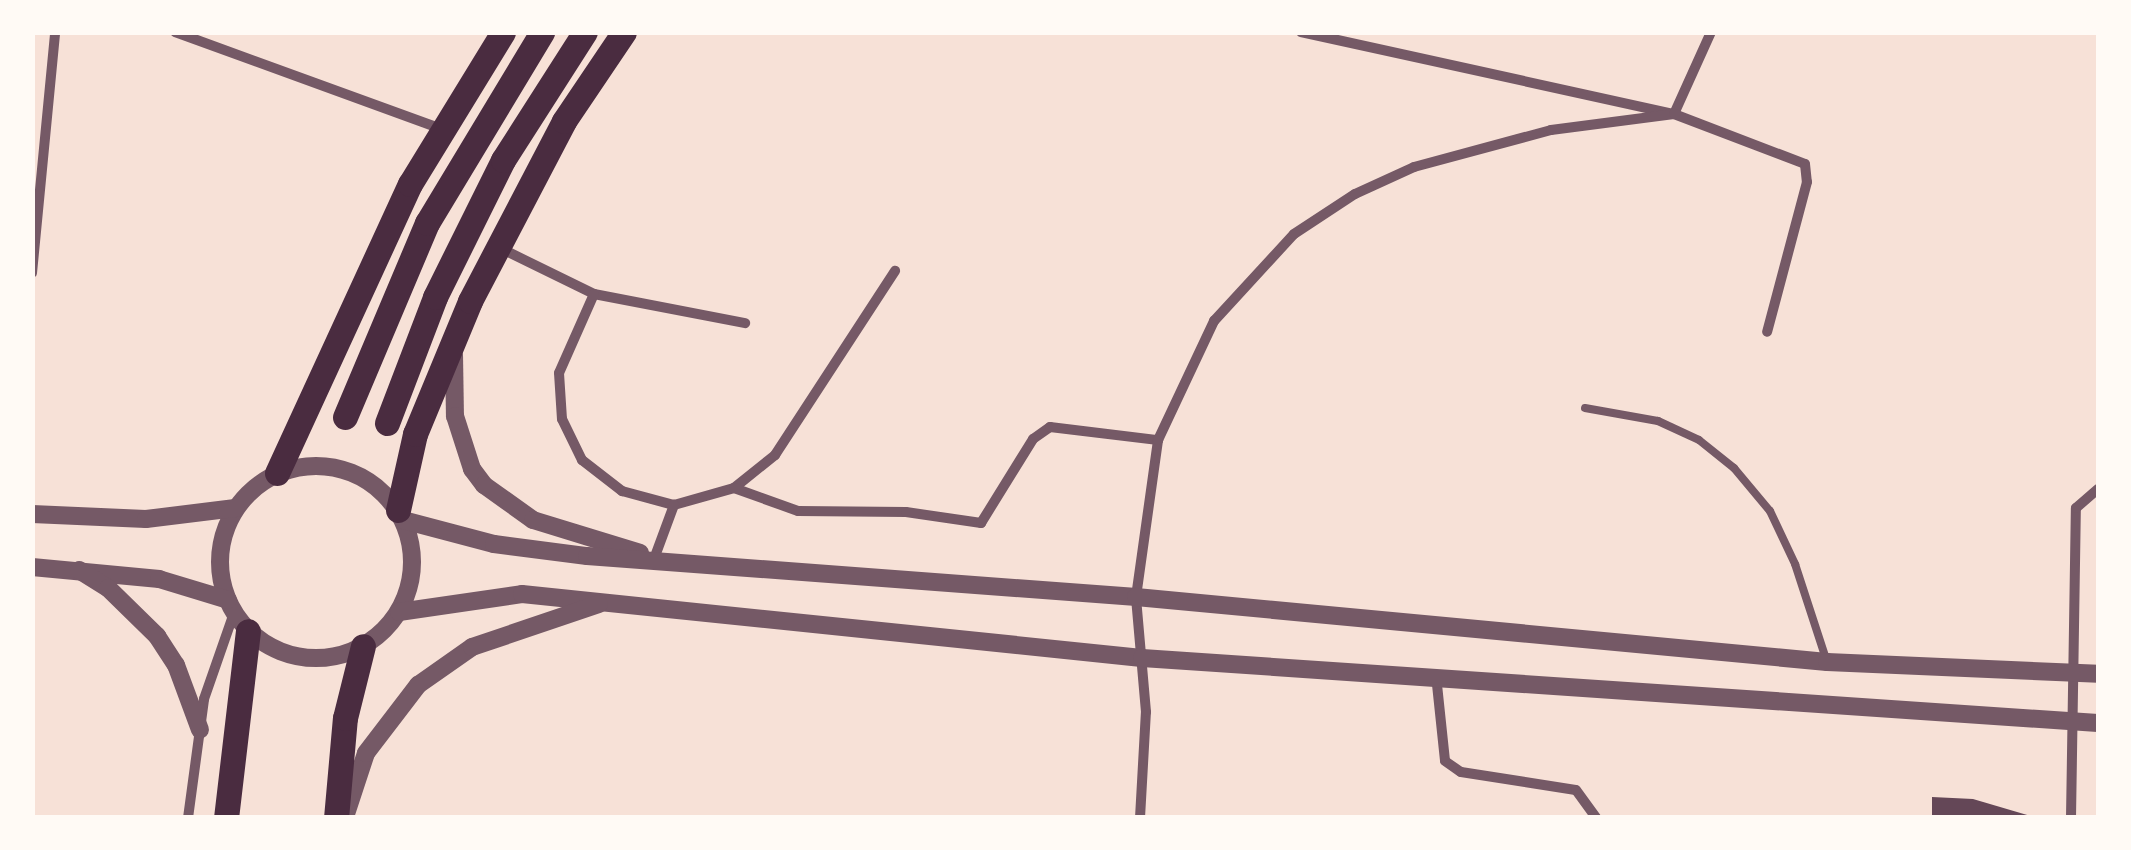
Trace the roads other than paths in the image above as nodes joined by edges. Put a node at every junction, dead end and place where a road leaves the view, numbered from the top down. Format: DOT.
graph roads {
  1 [pos="55,32"];
  2 [pos="175,32"];
  3 [pos="503,32"];
  4 [pos="542,32"];
  5 [pos="586,32"];
  6 [pos="624,32"];
  7 [pos="1301,32"];
  8 [pos="1711,32"];
  9 [pos="1674,114"];
  10 [pos="441,129"];
  11 [pos="497,247"];
  12 [pos="895,271"];
  13 [pos="32,273"];
  14 [pos="594,294"];
  15 [pos="745,323"];
  16 [pos="456,332"];
  17 [pos="1767,332"];
  18 [pos="1585,408"];
  19 [pos="345,417"];
  20 [pos="387,423"];
  21 [pos="1158,440"];
  22 [pos="277,473"];
  23 [pos="734,488"];
  24 [pos="2098,489"];
  25 [pos="674,505"];
  26 [pos="235,508"];
  27 [pos="32,514"];
  28 [pos="400,515"];
  29 [pos="654,559"];
  30 [pos="32,567"];
  31 [pos="78,570"];
  32 [pos="1136,596"];
  33 [pos="603,602"];
  34 [pos="398,612"];
  35 [pos="237,615"];
  36 [pos="362,646"];
  37 [pos="1142,658"];
  38 [pos="1827,662"];
  39 [pos="2074,672"];
  40 [pos="2098,674"];
  41 [pos="1436,675"];
  42 [pos="2072,720"];
  43 [pos="2098,723"];
  44 [pos="200,730"];
  45 [pos="188,818"];
  46 [pos="226,818"];
  47 [pos="336,818"];
  48 [pos="345,818"];
  49 [pos="1140,818"];
  50 [pos="1596,818"];
  51 [pos="2071,818"];
  1 -- 13 [label="street"];
  2 -- 10 [label="street"];
  3 -- 10 [label="highway"];
  4 -- 19 [label="highway"];
  5 -- 20 [label="highway"];
  6 -- 11 [label="highway"];
  7 -- 9 [label="street"];
  8 -- 9 [label="street"];
  9 -- 17 [label="street"];
  9 -- 21 [label="street"];
  10 -- 22 [label="highway"];
  11 -- 14 [label="street"];
  11 -- 16 [label="highway"];
  12 -- 23 [label="street"];
  14 -- 15 [label="street"];
  14 -- 25 [label="street"];
  16 -- 28 [label="highway"];
  16 -- 29 [label="street"];
  18 -- 38 [label="lane"];
  21 -- 23 [label="street"];
  21 -- 32 [label="street"];
  22 -- 26 [label="street"];
  22 -- 28 [label="street"];
  23 -- 25 [label="street"];
  24 -- 39 [label="street"];
  25 -- 29 [label="street"];
  26 -- 27 [label="street"];
  26 -- 35 [label="street"];
  28 -- 29 [label="street"];
  28 -- 34 [label="street"];
  29 -- 32 [label="street"];
  30 -- 31 [label="street"];
  31 -- 35 [label="street"];
  31 -- 44 [label="street"];
  32 -- 37 [label="street"];
  32 -- 38 [label="street"];
  33 -- 34 [label="street"];
  33 -- 37 [label="street"];
  33 -- 48 [label="street"];
  34 -- 36 [label="street"];
  35 -- 36 [label="street"];
  35 -- 44 [label="street"];
  35 -- 46 [label="highway"];
  36 -- 47 [label="highway"];
  37 -- 41 [label="street"];
  37 -- 49 [label="street"];
  38 -- 39 [label="street"];
  39 -- 40 [label="street"];
  39 -- 42 [label="street"];
  41 -- 42 [label="street"];
  41 -- 50 [label="street"];
  42 -- 43 [label="street"];
  42 -- 51 [label="street"];
  44 -- 45 [label="street"];
}
